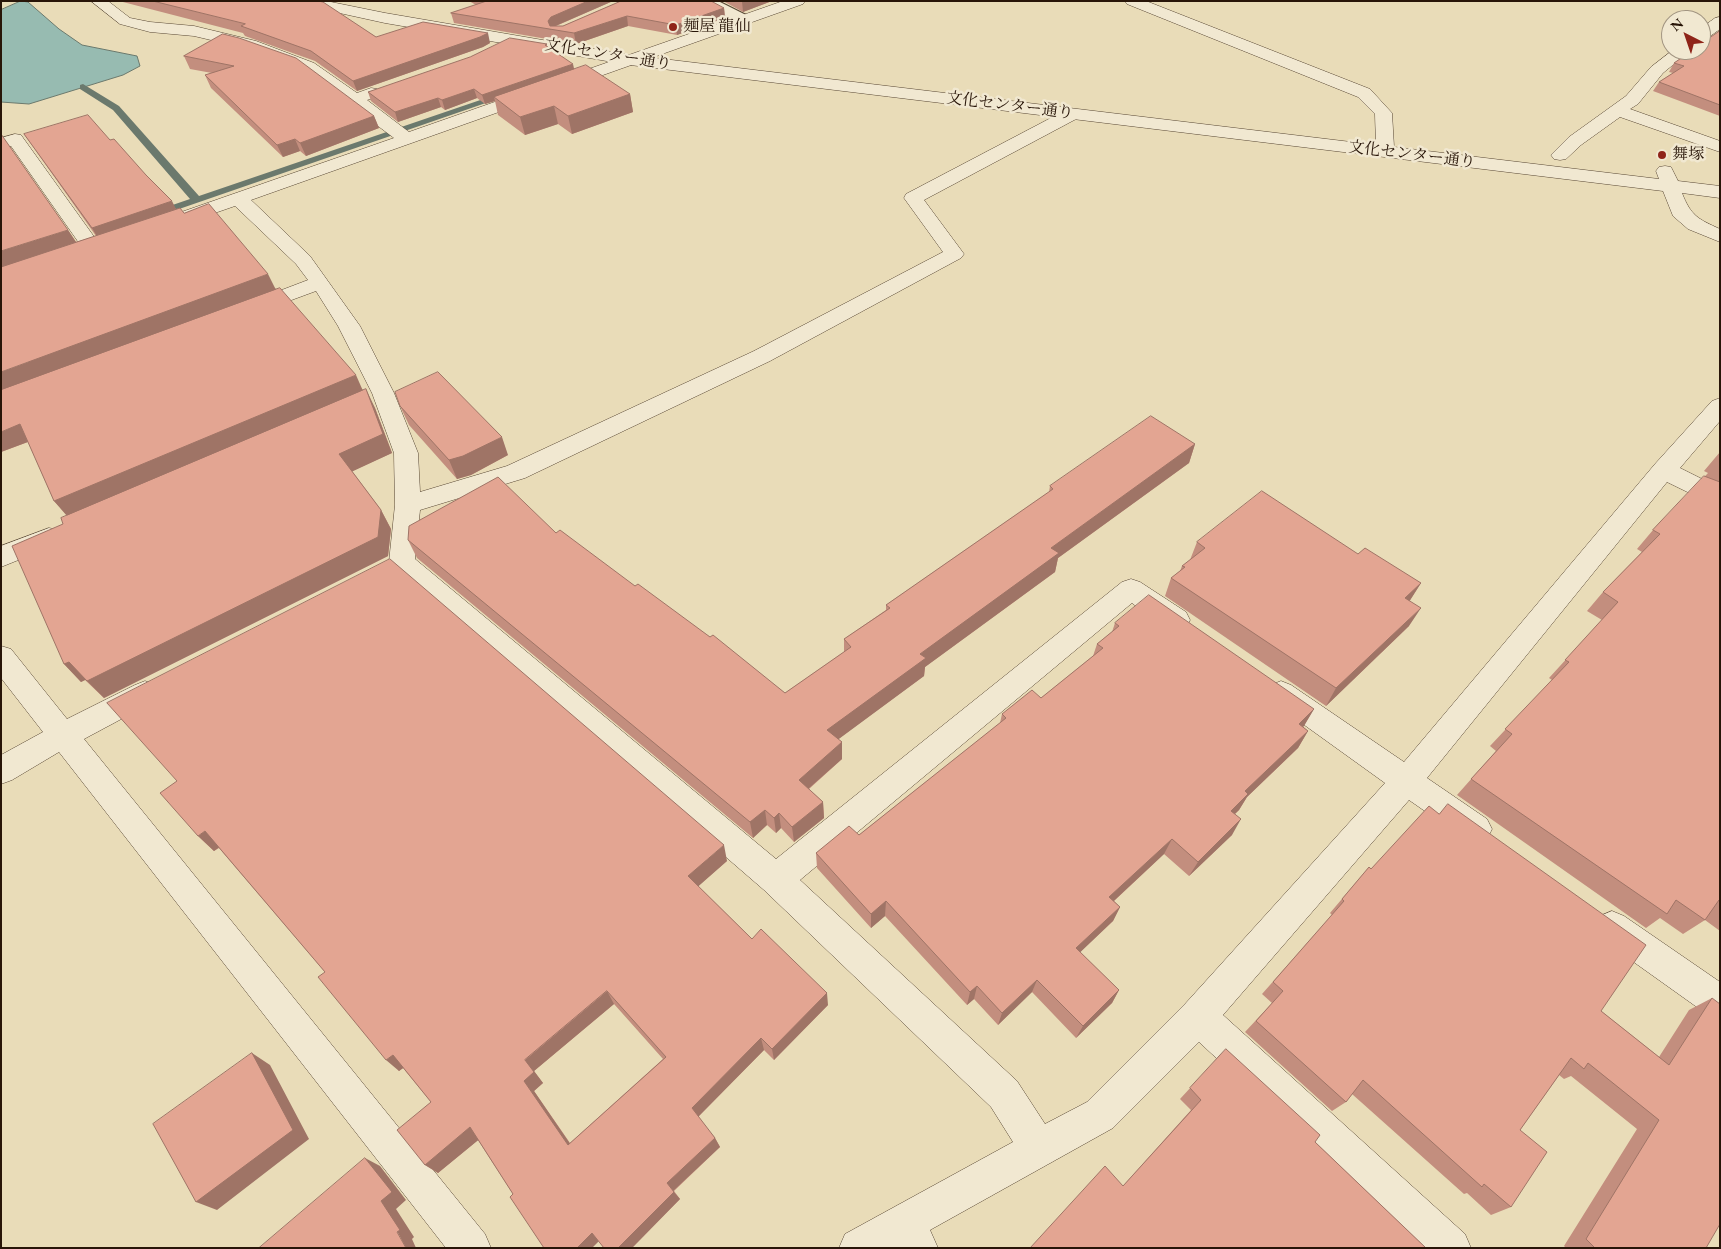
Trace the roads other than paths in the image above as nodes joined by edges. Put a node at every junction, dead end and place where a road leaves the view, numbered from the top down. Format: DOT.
graph roads {
  1 [pos="98,1"];
  2 [pos="303,1"];
  3 [pos="380,1"];
  4 [pos="706,1"];
  5 [pos="798,1"];
  6 [pos="1132,1"];
  7 [pos="745,20"];
  8 [pos="530,27"];
  9 [pos="510,40"];
  10 [pos="661,49"];
  11 [pos="490,52"];
  12 [pos="631,52"];
  13 [pos="1670,60"];
  14 [pos="382,89"];
  15 [pos="1008,90"];
  16 [pos="355,98"];
  17 [pos="1619,111"];
  18 [pos="1072,114"];
  19 [pos="1364,132"];
  20 [pos="400,133"];
  21 [pos="1404,136"];
  22 [pos="1384,143"];
  23 [pos="1,144"];
  24 [pos="1720,147"];
  25 [pos="1540,153"];
  26 [pos="1560,155"];
  27 [pos="1579,157"];
  28 [pos="1645,166"];
  29 [pos="1664,168"];
  30 [pos="1720,174"];
  31 [pos="1672,186"];
  32 [pos="1720,192"];
  33 [pos="240,199"];
  34 [pos="157,227"];
  35 [pos="1720,236"];
  36 [pos="90,245"];
  37 [pos="320,282"];
  38 [pos="229,316"];
  39 [pos="1720,406"];
  40 [pos="1664,470"];
  41 [pos="1720,499"];
  42 [pos="408,505"];
  43 [pos="65,530"];
  44 [pos="1,557"];
  45 [pos="1196,634"];
  46 [pos="1,656"];
  47 [pos="1261,679"];
  48 [pos="170,680"];
  49 [pos="63,735"];
  50 [pos="1,771"];
  51 [pos="1407,780"];
  52 [pos="1503,849"];
  53 [pos="776,879"];
  54 [pos="1591,912"];
  55 [pos="1720,1003"];
  56 [pos="1198,1017"];
  57 [pos="1040,1150"];
  58 [pos="912,1235"];
  59 [pos="471,1248"];
  60 [pos="859,1248"];
  61 [pos="1451,1248"];
  1 -- 16 [label="street"];
  2 -- 9 [label="street, 文化センター通り"];
  3 -- 8 [label="street, 文化センター通り"];
  4 -- 7 [label="lane"];
  5 -- 7 [label="street"];
  6 -- 22 [label="street"];
  7 -- 10 [label="street"];
  9 -- 11 [label="street"];
  9 -- 12 [label="street, 文化センター通り"];
  10 -- 12 [label="street"];
  10 -- 15 [label="street, 文化センター通り"];
  12 -- 18 [label="street, 文化センター通り"];
  12 -- 20 [label="street"];
  13 -- 17 [label="street"];
  14 -- 16 [label="street"];
  16 -- 20 [label="street"];
  17 -- 24 [label="street"];
  17 -- 26 [label="street"];
  18 -- 22 [label="street, 文化センター通り"];
  18 -- 42 [label="street"];
  19 -- 22 [label="street, 文化センター通り"];
  20 -- 33 [label="street"];
  21 -- 22 [label="street, 文化センター通り"];
  22 -- 31 [label="street, 文化センター通り"];
  23 -- 36 [label="street"];
  25 -- 26 [label="street"];
  26 -- 27 [label="street"];
  28 -- 29 [label="street"];
  29 -- 30 [label="street"];
  29 -- 31 [label="street"];
  31 -- 32 [label="street, 文化センター通り"];
  31 -- 35 [label="street"];
  33 -- 34 [label="street"];
  33 -- 37 [label="street"];
  37 -- 38 [label="street"];
  37 -- 42 [label="street"];
  39 -- 40 [label="street"];
  40 -- 41 [label="street"];
  40 -- 51 [label="street"];
  42 -- 53 [label="street"];
  43 -- 44 [label="street"];
  45 -- 53 [label="street"];
  46 -- 49 [label="street"];
  47 -- 51 [label="street"];
  48 -- 49 [label="street"];
  49 -- 50 [label="street"];
  49 -- 59 [label="street"];
  51 -- 52 [label="street"];
  51 -- 56 [label="street"];
  53 -- 57 [label="street"];
  54 -- 55 [label="street"];
  56 -- 57 [label="street"];
  56 -- 61 [label="street"];
  57 -- 58 [label="street"];
  58 -- 60 [label="street"];
}
